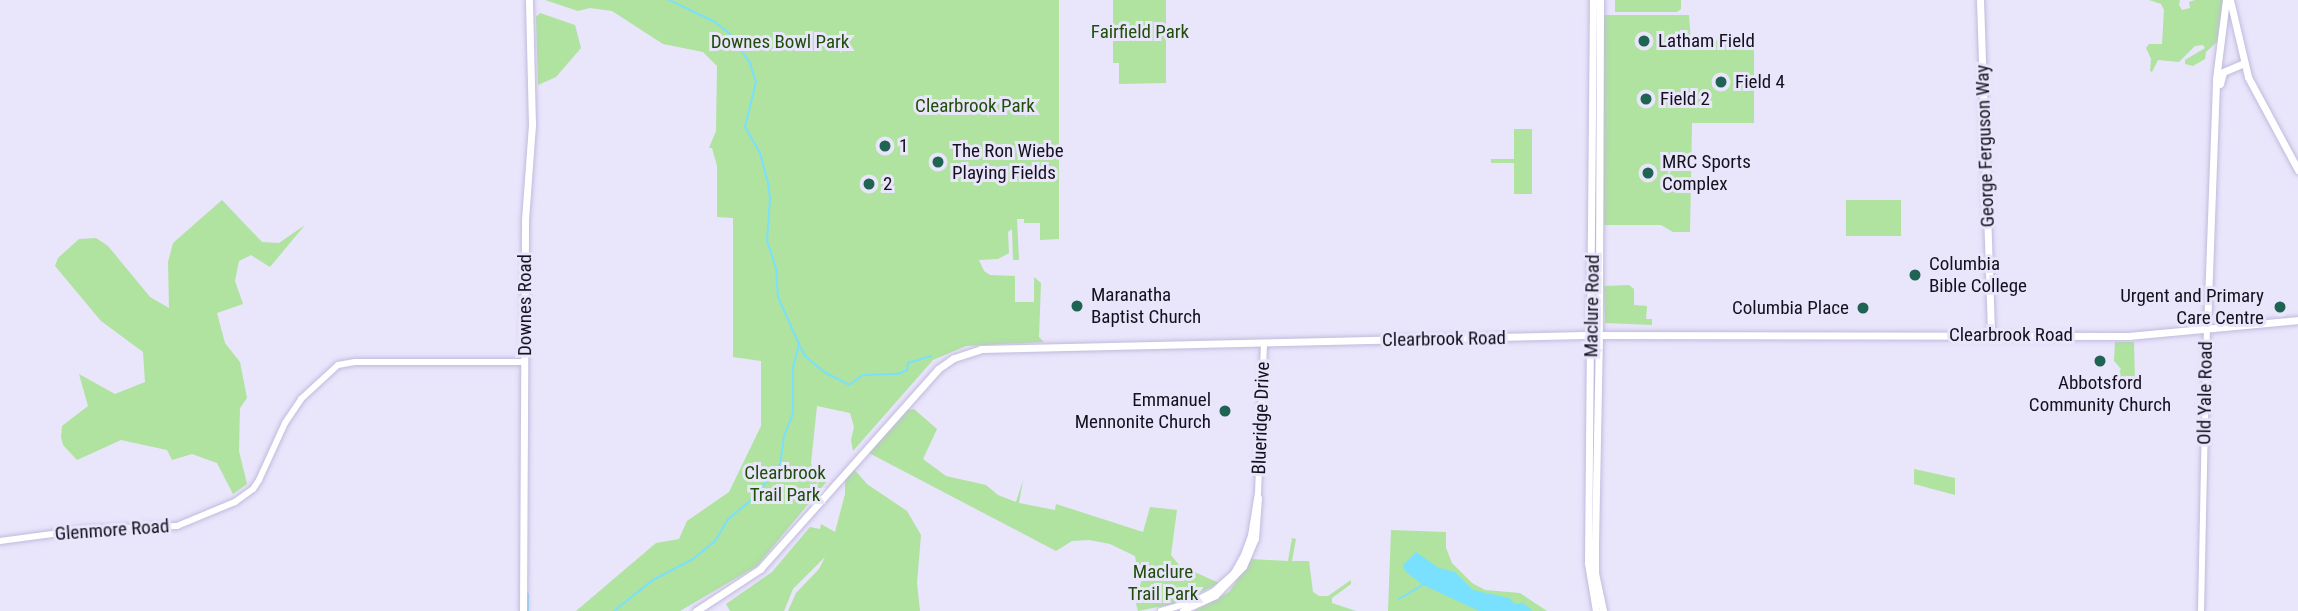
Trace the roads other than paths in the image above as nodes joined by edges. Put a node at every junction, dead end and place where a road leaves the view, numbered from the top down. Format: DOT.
graph roads {
  1 [pos="529,0"];
  2 [pos="1593,0"];
  3 [pos="1600,0"];
  4 [pos="1980,0"];
  5 [pos="2228,0"];
  6 [pos="2244,63"];
  7 [pos="2218,92"];
  8 [pos="2298,170"];
  9 [pos="2298,320"];
  10 [pos="2207,328"];
  11 [pos="1596,335"];
  12 [pos="1991,335"];
  13 [pos="1264,343"];
  14 [pos="524,362"];
  15 [pos="1258,493"];
  16 [pos="0,541"];
  17 [pos="523,611"];
  18 [pos="696,611"];
  19 [pos="1161,611"];
  20 [pos="1183,611"];
  21 [pos="1596,611"];
  22 [pos="1602,611"];
  23 [pos="2200,611"];
  1 -- 14 [label="main road, Downes Road"];
  2 -- 11 [label="main road, Maclure Road"];
  3 -- 11 [label="main road, Maclure Road"];
  4 -- 12 [label="main road, George Ferguson Way"];
  5 -- 6 [label="main road"];
  5 -- 7 [label="main road, Old Yale Road"];
  6 -- 7 [label="main road"];
  6 -- 8 [label="main road"];
  7 -- 10 [label="main road, Old Yale Road"];
  9 -- 10 [label="main road, Clearbrook Road"];
  10 -- 12 [label="main road, Clearbrook Road"];
  10 -- 23 [label="street, Old Yale Road"];
  11 -- 12 [label="main road, Clearbrook Road"];
  11 -- 13 [label="main road, Clearbrook Road"];
  11 -- 21 [label="main road, Maclure Road"];
  11 -- 22 [label="main road, Maclure Road"];
  13 -- 15 [label="street, Blueridge Drive"];
  13 -- 18 [label="main road, Clearbrook Road"];
  14 -- 16 [label="street, Glenmore Road"];
  14 -- 17 [label="main road, Downes Road"];
  15 -- 19 [label="street, Blueridge Drive"];
  15 -- 20 [label="street, Blueridge Drive"];
}
